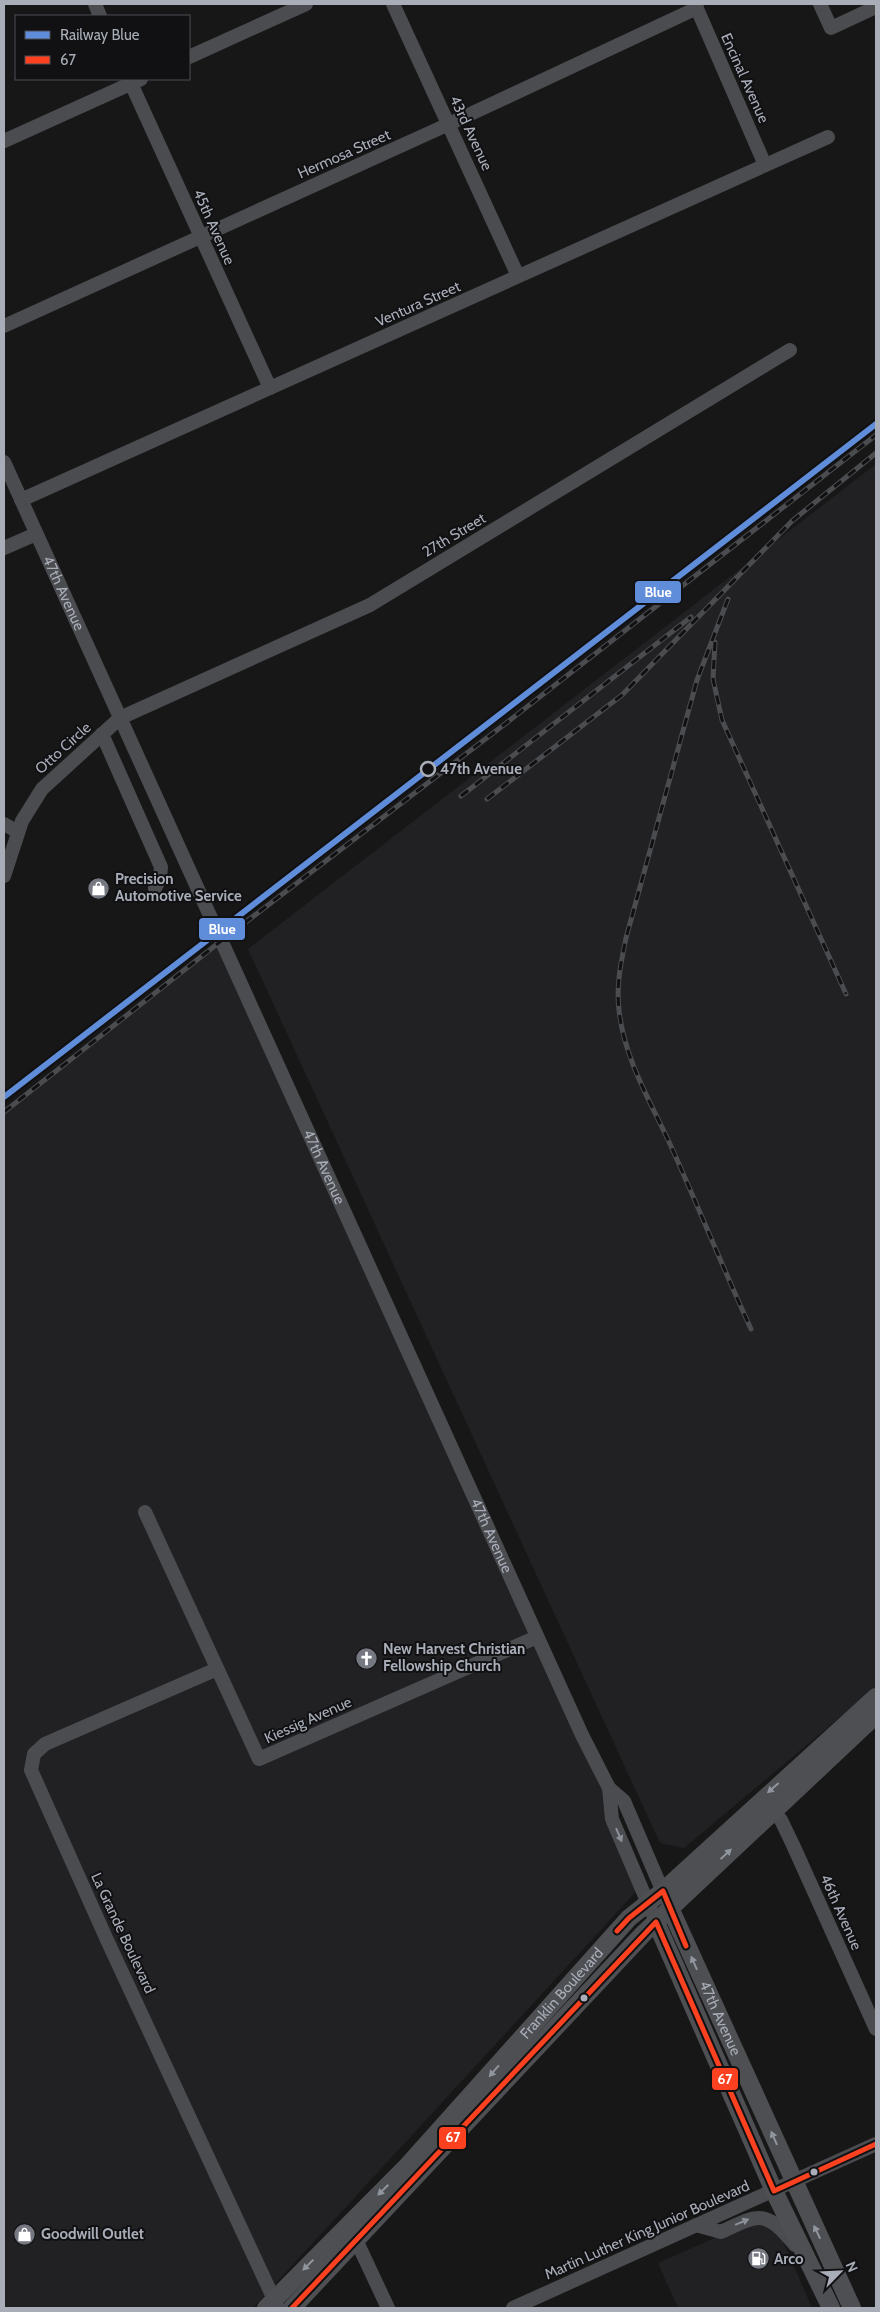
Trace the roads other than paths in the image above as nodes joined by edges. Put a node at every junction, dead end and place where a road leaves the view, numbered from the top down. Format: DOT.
graph roads {
  1 [pos="306,4"];
  2 [pos="394,4"];
  3 [pos="820,4"];
  4 [pos="696,6"];
  5 [pos="876,7"];
  6 [pos="190,57"];
  7 [pos="133,80"];
  8 [pos="449,124"];
  9 [pos="828,137"];
  10 [pos="4,141"];
  11 [pos="765,165"];
  12 [pos="201,237"];
  13 [pos="518,276"];
  14 [pos="4,326"];
  15 [pos="790,350"];
  16 [pos="270,388"];
  17 [pos="4,462"];
  18 [pos="21,500"];
  19 [pos="36,534"];
  20 [pos="4,548"];
  21 [pos="120,718"];
  22 [pos="102,734"];
  23 [pos="4,824"];
  24 [pos="18,832"];
  25 [pos="4,876"];
  26 [pos="155,888"];
  27 [pos="145,1512"];
  28 [pos="537,1637"];
  29 [pos="217,1669"];
  30 [pos="876,1697"];
  31 [pos="876,1706"];
  32 [pos="876,1715"];
  33 [pos="849,1721"];
  34 [pos="609,1788"];
  35 [pos="797,1788"];
  36 [pos="773,1811"];
  37 [pos="663,1890"];
  38 [pos="647,1903"];
  39 [pos="670,1908"];
  40 [pos="656,1922"];
  41 [pos="876,2029"];
  42 [pos="876,2144"];
  43 [pos="794,2182"];
  44 [pos="774,2191"];
  45 [pos="696,2225"];
  46 [pos="357,2242"];
  47 [pos="808,2260"];
  48 [pos="273,2305"];
  49 [pos="292,2308"];
  50 [pos="388,2308"];
  51 [pos="513,2308"];
  52 [pos="831,2308"];
  53 [pos="852,2308"];
  1 -- 6 [label="street"];
  2 -- 8 [label="street, 43rd Avenue"];
  3 -- 5 [label="street"];
  4 -- 8 [label="street, Hermosa Street"];
  4 -- 11 [label="street, Encinal Avenue"];
  7 -- 10 [label="street"];
  7 -- 12 [label="street, 45th Avenue"];
  8 -- 12 [label="street, Hermosa Street"];
  8 -- 13 [label="street, 43rd Avenue"];
  9 -- 11 [label="street, Ventura Street"];
  11 -- 13 [label="street, Ventura Street"];
  12 -- 14 [label="street, Hermosa Street"];
  12 -- 16 [label="street, 45th Avenue"];
  13 -- 16 [label="street, Ventura Street"];
  15 -- 21 [label="street, 27th Street"];
  16 -- 18 [label="street, Ventura Street"];
  17 -- 18 [label="street, 47th Avenue"];
  18 -- 19 [label="street, 47th Avenue"];
  19 -- 20 [label="street"];
  19 -- 21 [label="street, 47th Avenue"];
  21 -- 22 [label="street, Otto Circle"];
  21 -- 28 [label="street, 47th Avenue"];
  22 -- 24 [label="street, Otto Circle"];
  22 -- 26 [label="street"];
  23 -- 24 [label="street"];
  24 -- 25 [label="street, Otto Circle"];
  27 -- 29 [label="street, Kiessig Avenue"];
  28 -- 29 [label="street, Kiessig Avenue"];
  28 -- 34 [label="street, 47th Avenue"];
  29 -- 48 [label="street, La Grande Boulevard"];
  30 -- 33 [label="main road, Franklin Boulevard"];
  31 -- 33 [label="main road"];
  32 -- 35 [label="main road, Franklin Boulevard"];
  33 -- 35 [label="main road"];
  33 -- 37 [label="main road, Franklin Boulevard, one-way"];
  34 -- 37 [label="street, 47th Avenue"];
  34 -- 38 [label="street, 47th Avenue, one-way"];
  35 -- 36 [label="main road, Franklin Boulevard"];
  39 -- 36 [label="main road, Franklin Boulevard, one-way"];
  36 -- 41 [label="street, 46th Avenue"];
  37 -- 38 [label="main road, Franklin Boulevard"];
  37 -- 39 [label="street, 47th Avenue"];
  38 -- 40 [label="street, 47th Avenue"];
  38 -- 48 [label="main road, Franklin Boulevard, one-way"];
  39 -- 40 [label="main road, Franklin Boulevard"];
  43 -- 39 [label="main road, 47th Avenue, one-way"];
  40 -- 44 [label="main road, 47th Avenue"];
  40 -- 46 [label="main road, Franklin Boulevard"];
  42 -- 43 [label="street, Martin Luther King Junior Boulevard"];
  43 -- 44 [label="street, Martin Luther King Junior Boulevard"];
  53 -- 43 [label="main road, 47th Avenue, one-way"];
  44 -- 45 [label="street, Martin Luther King Junior Boulevard"];
  44 -- 47 [label="main road, 47th Avenue"];
  45 -- 47 [label="street, one-way"];
  45 -- 51 [label="street, Martin Luther King Junior Boulevard"];
  46 -- 49 [label="main road, Franklin Boulevard"];
  46 -- 50 [label="street"];
  47 -- 52 [label="main road, 47th Avenue"];
}
